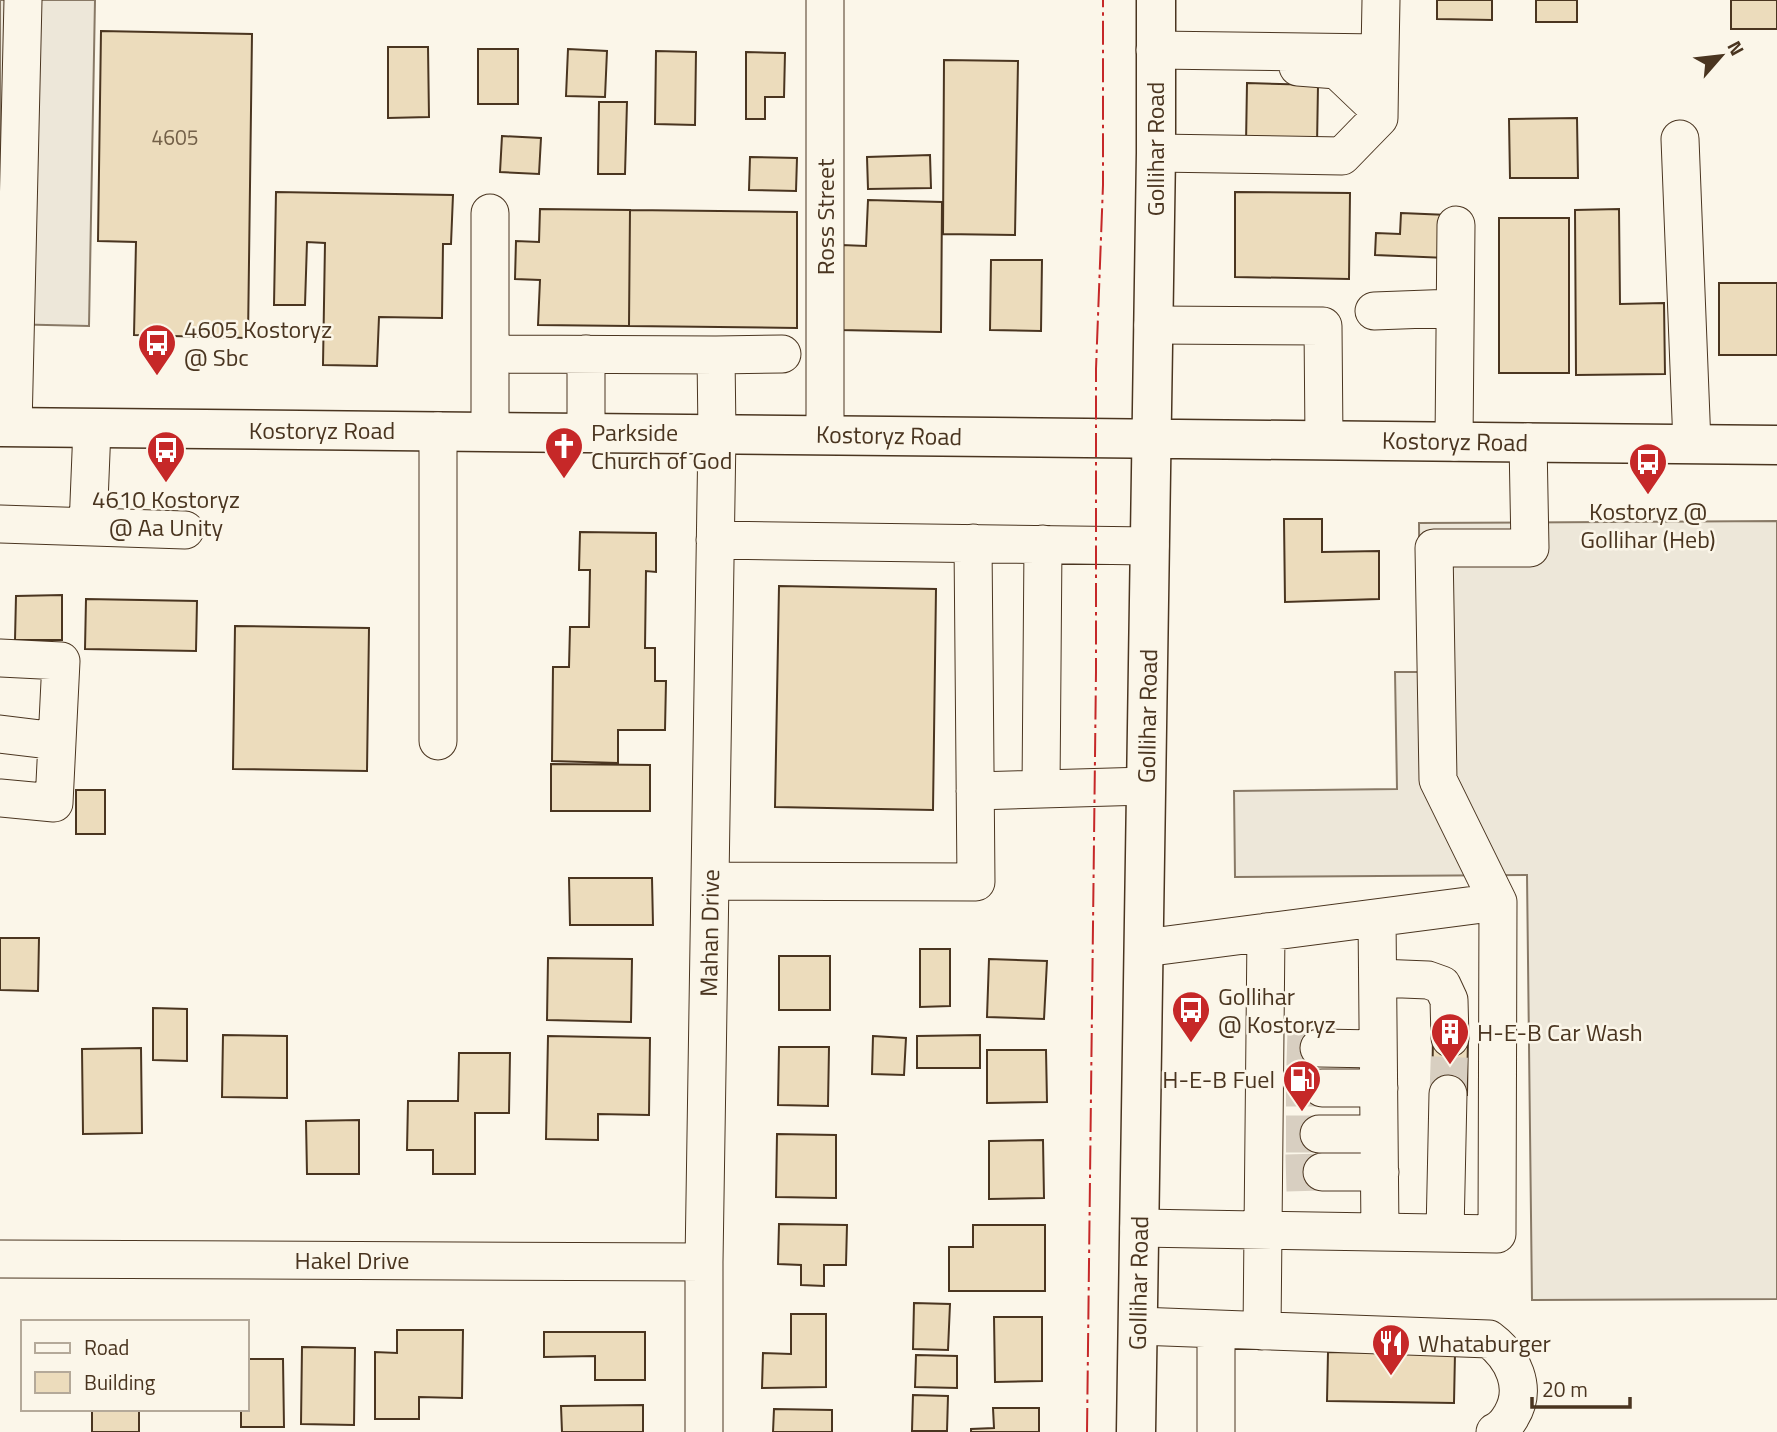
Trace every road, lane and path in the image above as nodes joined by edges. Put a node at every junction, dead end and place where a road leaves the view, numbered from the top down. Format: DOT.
graph roads {
  1 [pos="23,0"];
  2 [pos="825,0"];
  3 [pos="1156,0"];
  4 [pos="1381,0"];
  5 [pos="1155,50"];
  6 [pos="1232,51"];
  7 [pos="1380,53"];
  8 [pos="1379,110"];
  9 [pos="1680,139"];
  10 [pos="1156,153"];
  11 [pos="490,213"];
  12 [pos="1456,225"];
  13 [pos="1455,308"];
  14 [pos="1374,311"];
  15 [pos="1153,325"];
  16 [pos="490,354"];
  17 [pos="586,354"];
  18 [pos="782,354"];
  19 [pos="716,355"];
  20 [pos="6,427"];
  21 [pos="93,428"];
  22 [pos="438,431"];
  23 [pos="490,432"];
  24 [pos="586,433"];
  25 [pos="717,434"];
  26 [pos="825,435"];
  27 [pos="1152,438"];
  28 [pos="1324,440"];
  29 [pos="1454,442"];
  30 [pos="1528,442"];
  31 [pos="1692,444"];
  32 [pos="1777,445"];
  33 [pos="0,524"];
  34 [pos="88,527"];
  35 [pos="185,530"];
  36 [pos="715,540"];
  37 [pos="973,543"];
  38 [pos="1043,544"];
  39 [pos="1150,546"];
  40 [pos="0,658"];
  41 [pos="0,734"];
  42 [pos="57,741"];
  43 [pos="438,741"];
  44 [pos="1146,786"];
  45 [pos="1041,789"];
  46 [pos="975,791"];
  47 [pos="0,798"];
  48 [pos="710,881"];
  49 [pos="1498,902"];
  50 [pos="1377,918"];
  51 [pos="1266,932"];
  52 [pos="1144,948"];
  53 [pos="1378,978"];
  54 [pos="1450,1038"];
  55 [pos="1290,1048"];
  56 [pos="1378,1049"];
  57 [pos="1322,1088"];
  58 [pos="1379,1088"];
  59 [pos="1448,1094"];
  60 [pos="1380,1134"];
  61 [pos="1290,1135"];
  62 [pos="1322,1172"];
  63 [pos="1380,1172"];
  64 [pos="1139,1228"];
  65 [pos="1263,1230"];
  66 [pos="1380,1232"];
  67 [pos="1446,1233"];
  68 [pos="0,1259"];
  69 [pos="704,1262"];
  70 [pos="1138,1326"];
  71 [pos="1216,1329"];
  72 [pos="1262,1331"];
  73 [pos="704,1432"];
  74 [pos="1136,1432"];
  75 [pos="1216,1432"];
  76 [pos="1495,1432"];
  1 -- 20 [label="street"];
  2 -- 26 [label="street, Ross Street"];
  3 -- 5 [label="main road, Gollihar Road"];
  4 -- 7 [label="street"];
  5 -- 6 [label="street"];
  5 -- 10 [label="main road, Gollihar Road"];
  6 -- 7 [label="street"];
  6 -- 8 [label="street"];
  7 -- 8 [label="street"];
  8 -- 10 [label="street"];
  9 -- 31 [label="street"];
  10 -- 15 [label="main road, Gollihar Road"];
  11 -- 16 [label="street"];
  12 -- 13 [label="street"];
  13 -- 14 [label="street"];
  13 -- 29 [label="street"];
  15 -- 27 [label="main road, Gollihar Road"];
  15 -- 28 [label="street"];
  16 -- 17 [label="street"];
  16 -- 23 [label="street"];
  17 -- 19 [label="street"];
  17 -- 24 [label="street"];
  18 -- 19 [label="street"];
  19 -- 25 [label="street, Mahan Drive"];
  20 -- 21 [label="main road, Kostoryz Road"];
  21 -- 22 [label="main road, Kostoryz Road"];
  21 -- 34 [label="street"];
  22 -- 23 [label="main road, Kostoryz Road"];
  22 -- 43 [label="street"];
  23 -- 24 [label="main road, Kostoryz Road"];
  24 -- 25 [label="main road, Kostoryz Road"];
  25 -- 26 [label="main road, Kostoryz Road"];
  25 -- 36 [label="street, Mahan Drive"];
  26 -- 27 [label="main road, Kostoryz Road"];
  27 -- 28 [label="main road, Kostoryz Road"];
  27 -- 39 [label="main road, Gollihar Road"];
  28 -- 29 [label="main road, Kostoryz Road"];
  29 -- 30 [label="main road, Kostoryz Road"];
  30 -- 31 [label="main road, Kostoryz Road"];
  30 -- 49 [label="street"];
  31 -- 32 [label="main road, Kostoryz Road"];
  33 -- 34 [label="street"];
  34 -- 35 [label="street"];
  36 -- 37 [label="street"];
  36 -- 48 [label="street, Mahan Drive"];
  37 -- 38 [label="street"];
  37 -- 46 [label="street"];
  38 -- 39 [label="street"];
  38 -- 45 [label="street"];
  39 -- 44 [label="main road, Gollihar Road"];
  40 -- 42 [label="street"];
  41 -- 42 [label="street"];
  42 -- 47 [label="street"];
  44 -- 45 [label="street"];
  44 -- 52 [label="main road, Gollihar Road"];
  45 -- 46 [label="street"];
  46 -- 48 [label="street"];
  48 -- 69 [label="street, Mahan Drive"];
  49 -- 50 [label="street"];
  49 -- 67 [label="street"];
  50 -- 51 [label="street"];
  50 -- 53 [label="street"];
  51 -- 52 [label="street"];
  51 -- 55 [label="street"];
  52 -- 64 [label="main road, Gollihar Road"];
  53 -- 54 [label="street"];
  53 -- 56 [label="street"];
  55 -- 56 [label="street"];
  55 -- 61 [label="street"];
  56 -- 58 [label="street"];
  57 -- 58 [label="street"];
  58 -- 60 [label="street"];
  59 -- 67 [label="street"];
  60 -- 61 [label="street"];
  60 -- 63 [label="street"];
  61 -- 65 [label="street"];
  62 -- 63 [label="street"];
  63 -- 66 [label="street"];
  64 -- 65 [label="street"];
  64 -- 70 [label="main road, Gollihar Road"];
  65 -- 66 [label="street"];
  65 -- 72 [label="street"];
  66 -- 67 [label="street"];
  68 -- 69 [label="street, Hakel Drive"];
  69 -- 73 [label="street, Mahan Drive"];
  70 -- 71 [label="street"];
  70 -- 74 [label="main road, Gollihar Road"];
  71 -- 72 [label="street"];
  71 -- 75 [label="street"];
  72 -- 76 [label="street"];
}
